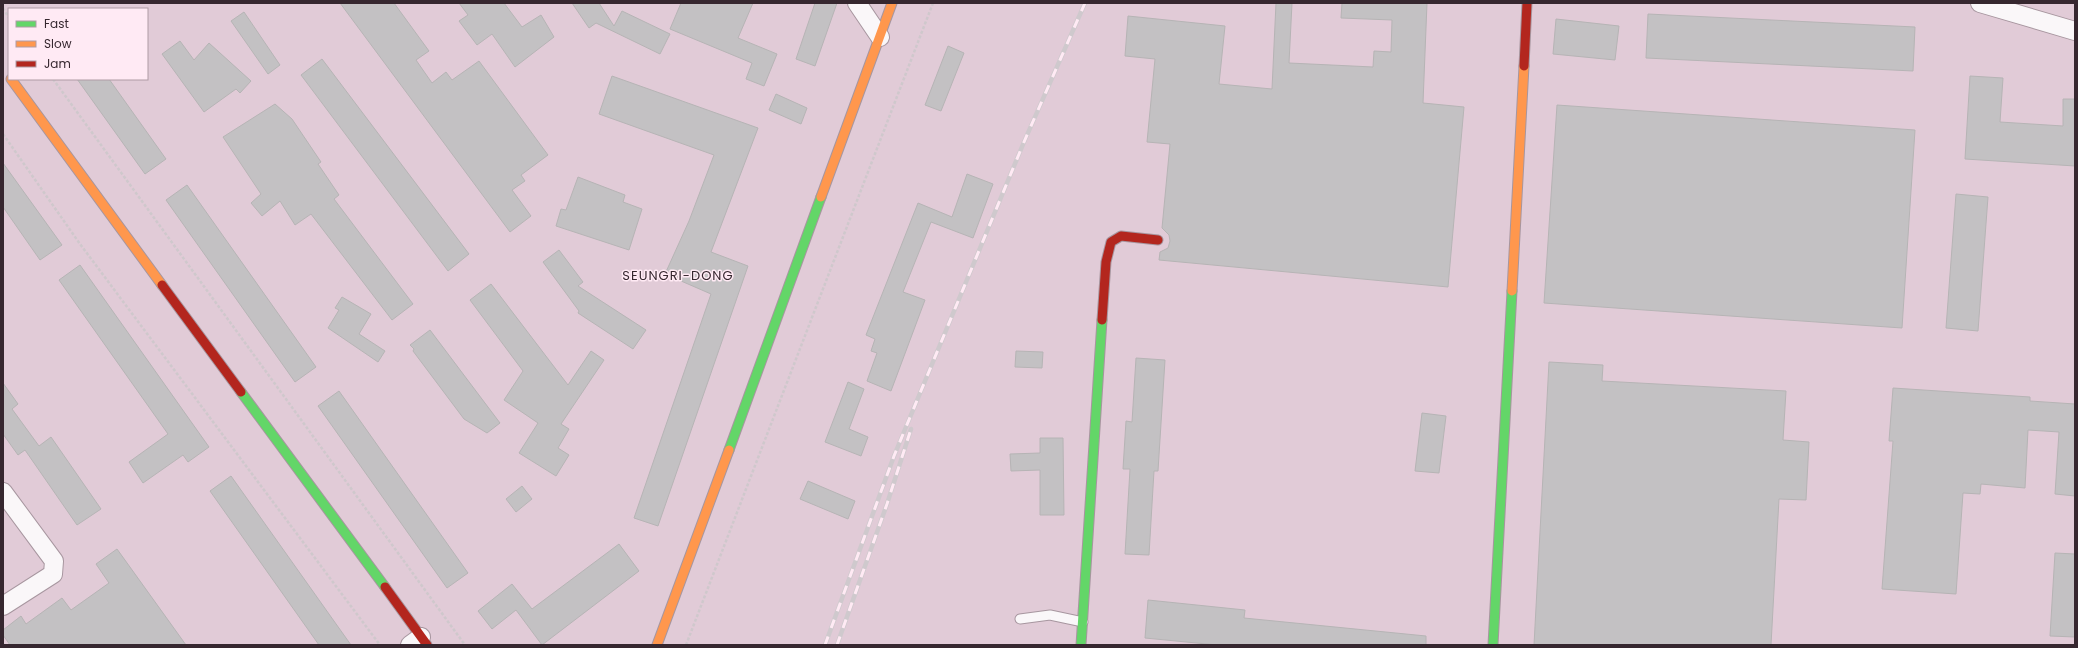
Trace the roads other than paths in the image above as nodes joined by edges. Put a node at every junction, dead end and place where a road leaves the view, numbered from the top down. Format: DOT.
graph roads {
  1 [pos="857,3"];
  2 [pos="892,3"];
  3 [pos="1526,3"];
  4 [pos="1980,3"];
  5 [pos="2075,30"];
  6 [pos="880,37"];
  7 [pos="12,80"];
  8 [pos="1158,240"];
  9 [pos="3,492"];
  10 [pos="3,606"];
  11 [pos="1020,619"];
  12 [pos="1083,622"];
  13 [pos="419,642"];
  14 [pos="657,645"];
  15 [pos="1081,645"];
  16 [pos="1493,645"];
  1 -- 6 [label="street"];
  2 -- 6 [label="main road"];
  3 -- 16 [label="main road"];
  4 -- 5 [label="street"];
  6 -- 14 [label="main road"];
  7 -- 13 [label="main road"];
  8 -- 12 [label="main road"];
  9 -- 10 [label="street"];
  11 -- 12 [label="lane"];
  12 -- 15 [label="main road"];
}
